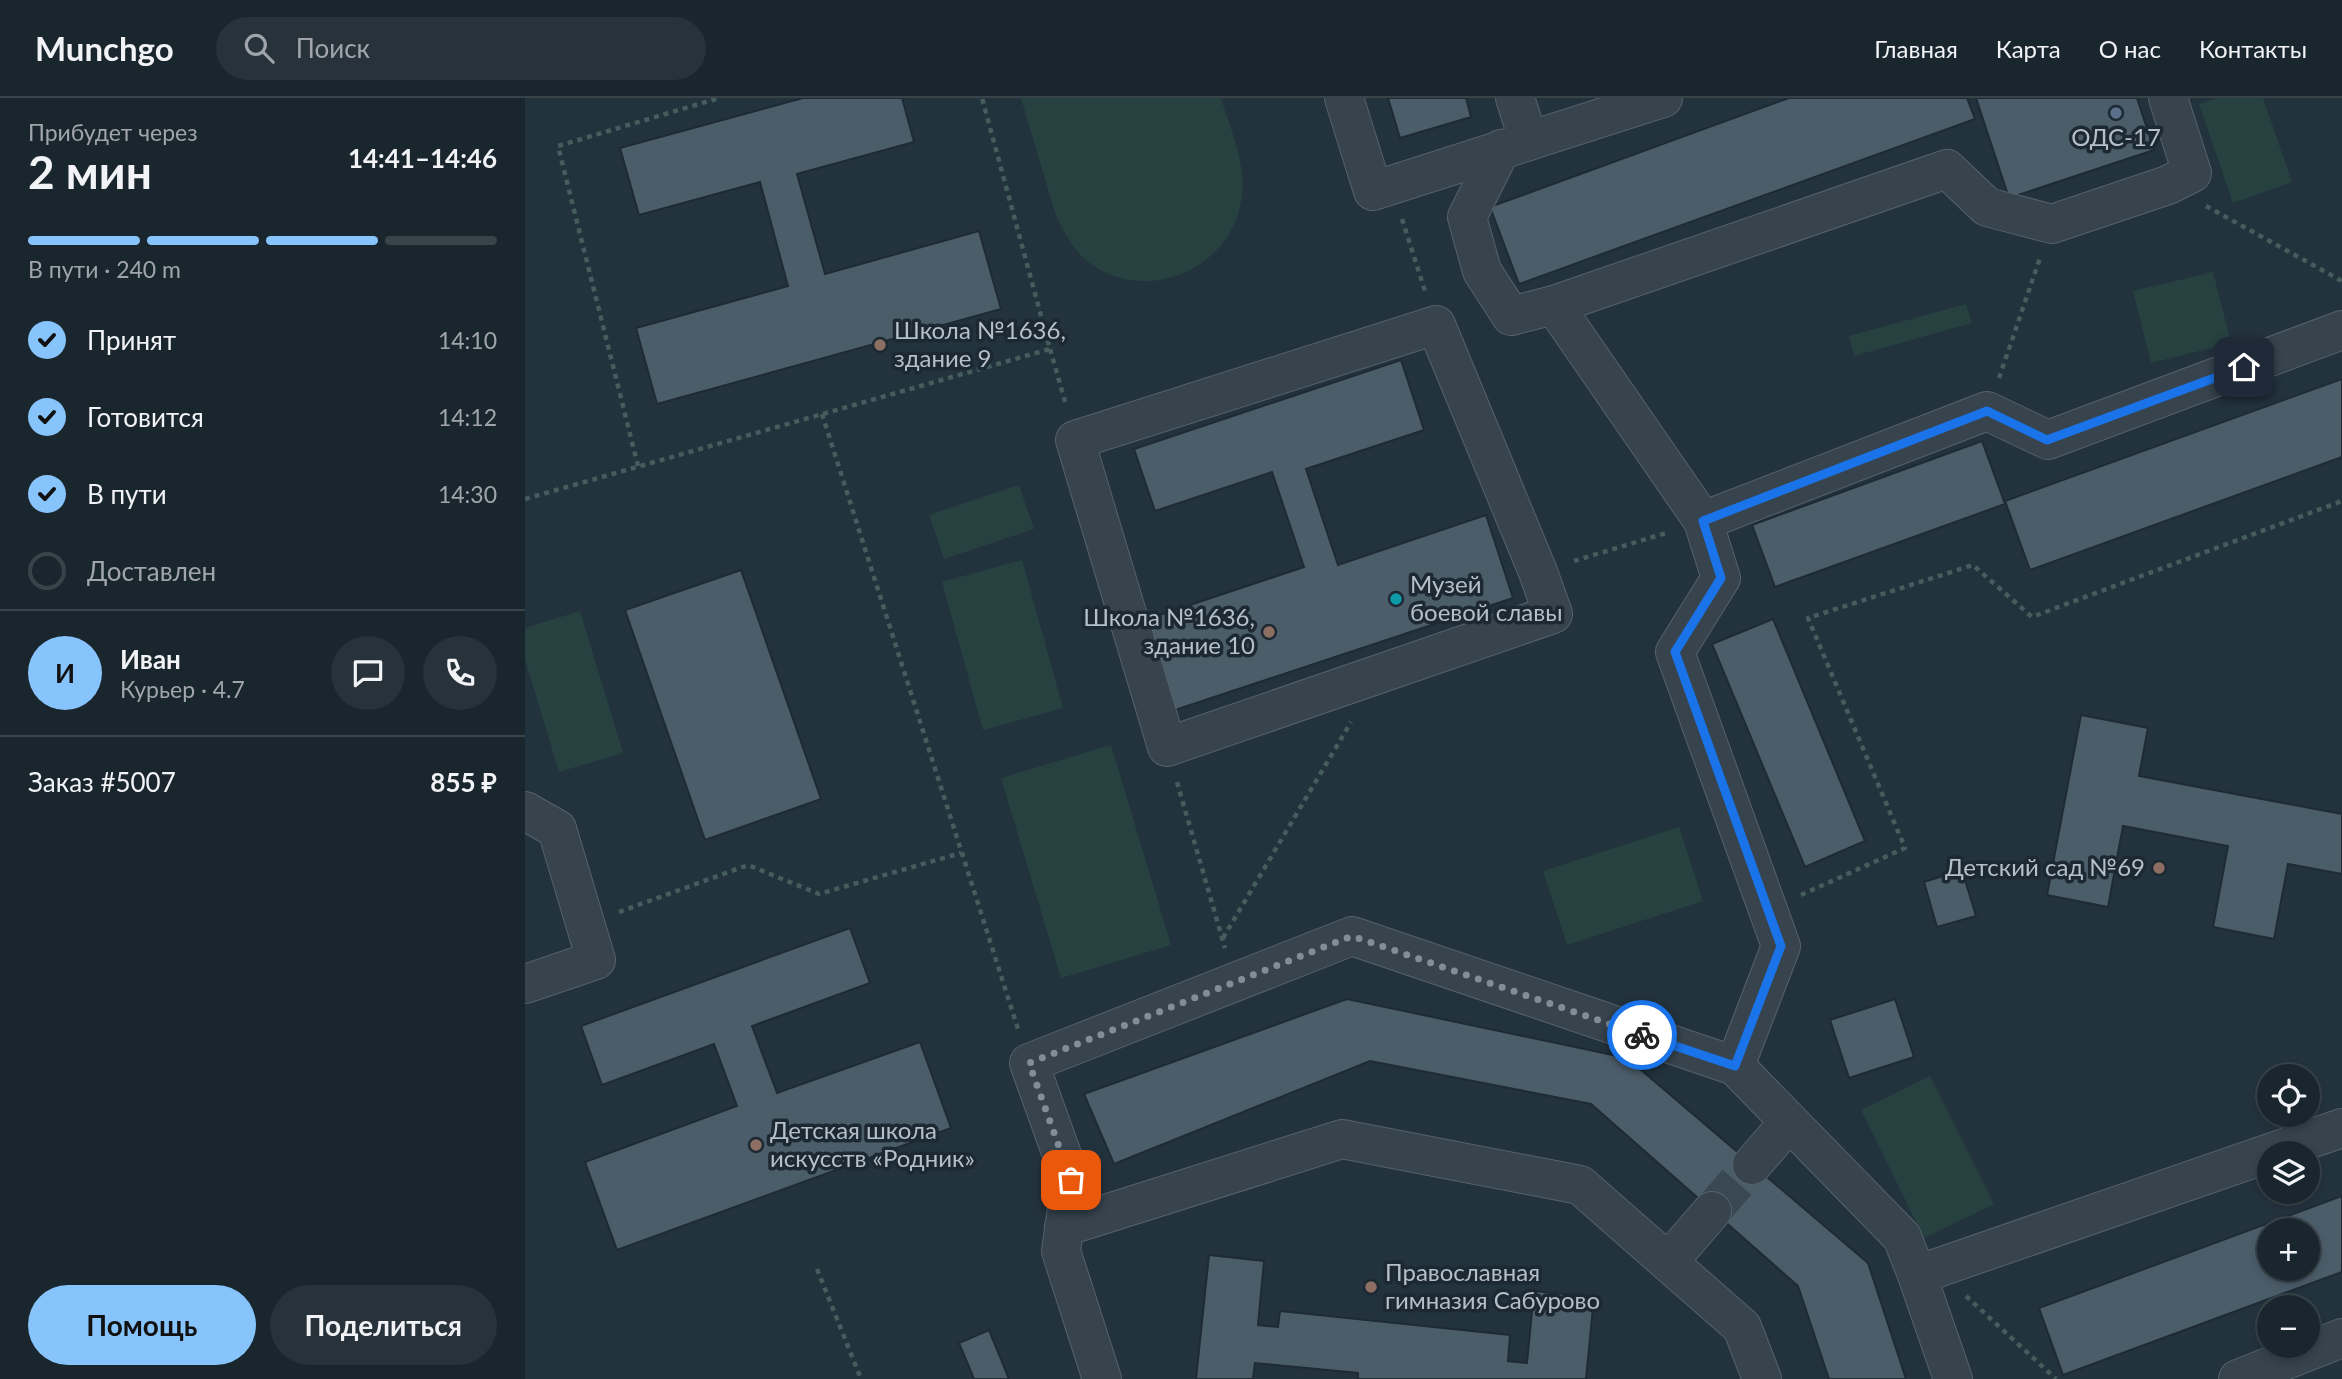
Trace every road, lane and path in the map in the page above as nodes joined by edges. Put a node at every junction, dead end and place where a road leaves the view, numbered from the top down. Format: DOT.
graph roads {
  1 [pos="719,98"];
  2 [pos="982,98"];
  3 [pos="1344,98"];
  4 [pos="1515,98"];
  5 [pos="1663,98"];
  6 [pos="2168,98"];
  7 [pos="1515,145"];
  8 [pos="2168,185"];
  9 [pos="1392,186"];
  10 [pos="2052,224"];
  11 [pos="2342,281"];
  12 [pos="1555,305"];
  13 [pos="1436,325"];
  14 [pos="2342,330"];
  15 [pos="1049,349"];
  16 [pos="1987,411"];
  17 [pos="822,414"];
  18 [pos="1075,440"];
  19 [pos="638,466"];
  20 [pos="525,499"];
  21 [pos="2342,500"];
  22 [pos="1703,521"];
  23 [pos="1538,572"];
  24 [pos="1378,676"];
  25 [pos="1167,747"];
  26 [pos="525,811"];
  27 [pos="962,853"];
  28 [pos="1768,910"];
  29 [pos="585,925"];
  30 [pos="1223,939"];
  31 [pos="1235,982"];
  32 [pos="525,984"];
  33 [pos="1029,1063"];
  34 [pos="1735,1066"];
  35 [pos="1789,1122"];
  36 [pos="2342,1128"];
  37 [pos="1752,1165"];
  38 [pos="1712,1211"];
  39 [pos="1064,1227"];
  40 [pos="1668,1262"];
  41 [pos="817,1269"];
  42 [pos="1927,1272"];
  43 [pos="2342,1338"];
  44 [pos="861,1379"];
  45 [pos="1102,1379"];
  46 [pos="1762,1379"];
  47 [pos="1953,1379"];
  48 [pos="2056,1379"];
  49 [pos="2238,1379"];
  1 -- 19 [label="path"];
  2 -- 15 [label="path"];
  3 -- 9 [label="lane"];
  4 -- 7 [label="lane"];
  5 -- 7 [label="lane"];
  6 -- 8 [label="lane"];
  7 -- 9 [label="lane"];
  7 -- 12 [label="lane"];
  8 -- 10 [label="lane"];
  8 -- 11 [label="path"];
  9 -- 13 [label="path"];
  10 -- 12 [label="lane"];
  10 -- 16 [label="path"];
  12 -- 22 [label="lane"];
  13 -- 18 [label="lane"];
  13 -- 23 [label="lane"];
  14 -- 16 [label="lane"];
  15 -- 17 [label="path"];
  15 -- 18 [label="path"];
  16 -- 22 [label="lane"];
  17 -- 19 [label="path"];
  17 -- 27 [label="path"];
  18 -- 25 [label="lane"];
  19 -- 20 [label="path"];
  21 -- 28 [label="path"];
  22 -- 23 [label="path"];
  22 -- 28 [label="lane"];
  23 -- 24 [label="lane"];
  24 -- 25 [label="lane"];
  24 -- 30 [label="path"];
  25 -- 30 [label="path"];
  26 -- 29 [label="lane"];
  27 -- 29 [label="path"];
  27 -- 33 [label="path"];
  28 -- 34 [label="lane"];
  29 -- 32 [label="lane"];
  30 -- 31 [label="path"];
  31 -- 33 [label="lane"];
  31 -- 34 [label="lane"];
  33 -- 39 [label="lane"];
  34 -- 35 [label="lane"];
  35 -- 37 [label="lane"];
  35 -- 42 [label="lane"];
  36 -- 42 [label="lane"];
  38 -- 40 [label="lane"];
  39 -- 40 [label="lane"];
  39 -- 45 [label="lane"];
  40 -- 46 [label="lane"];
  41 -- 44 [label="path"];
  42 -- 47 [label="lane"];
  42 -- 48 [label="path"];
  43 -- 49 [label="lane"];
}
